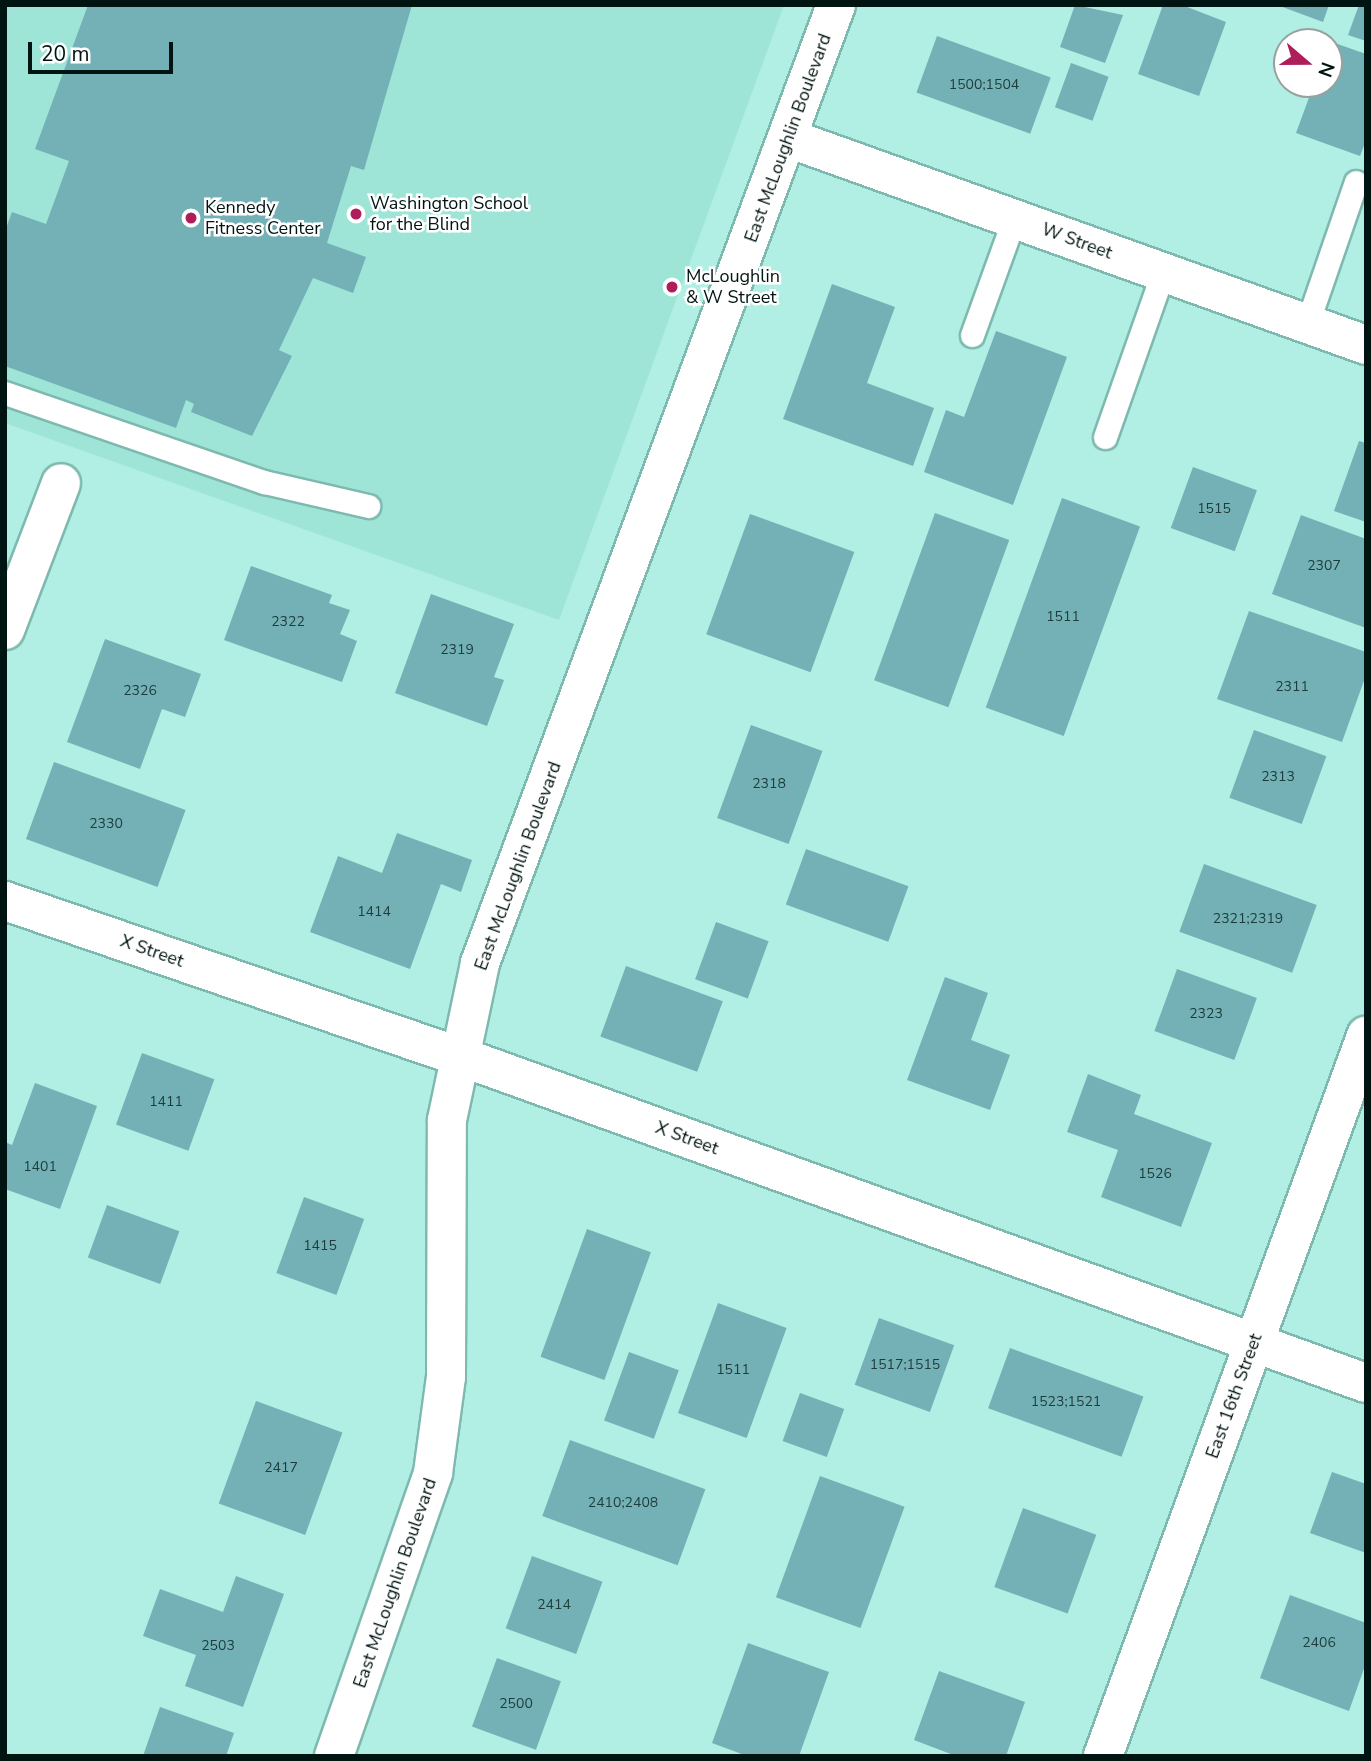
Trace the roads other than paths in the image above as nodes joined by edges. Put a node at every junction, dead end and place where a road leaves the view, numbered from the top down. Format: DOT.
graph roads {
  1 [pos="836,5"];
  2 [pos="788,138"];
  3 [pos="1356,182"];
  4 [pos="1014,219"];
  5 [pos="1163,272"];
  6 [pos="1307,324"];
  7 [pos="972,335"];
  8 [pos="1366,345"];
  9 [pos="5,393"];
  10 [pos="1105,437"];
  11 [pos="61,483"];
  12 [pos="368,506"];
  13 [pos="5,630"];
  14 [pos="5,901"];
  15 [pos="1366,1036"];
  16 [pos="459,1056"];
  17 [pos="1253,1343"];
  18 [pos="1366,1383"];
  19 [pos="334,1756"];
  20 [pos="1103,1756"];
  1 -- 2 [label="street, East McLoughlin Boulevard"];
  2 -- 4 [label="street, W Street"];
  2 -- 16 [label="street, East McLoughlin Boulevard"];
  3 -- 6 [label="lane"];
  4 -- 5 [label="street, W Street"];
  4 -- 7 [label="lane"];
  5 -- 6 [label="street, W Street"];
  5 -- 10 [label="lane"];
  6 -- 8 [label="street, W Street"];
  9 -- 12 [label="lane"];
  11 -- 13 [label="street"];
  14 -- 16 [label="street, X Street"];
  15 -- 17 [label="street, East 16th Street"];
  16 -- 17 [label="street, X Street"];
  16 -- 19 [label="street, East McLoughlin Boulevard"];
  17 -- 18 [label="street, X Street"];
  17 -- 20 [label="street, East 16th Street"];
}
